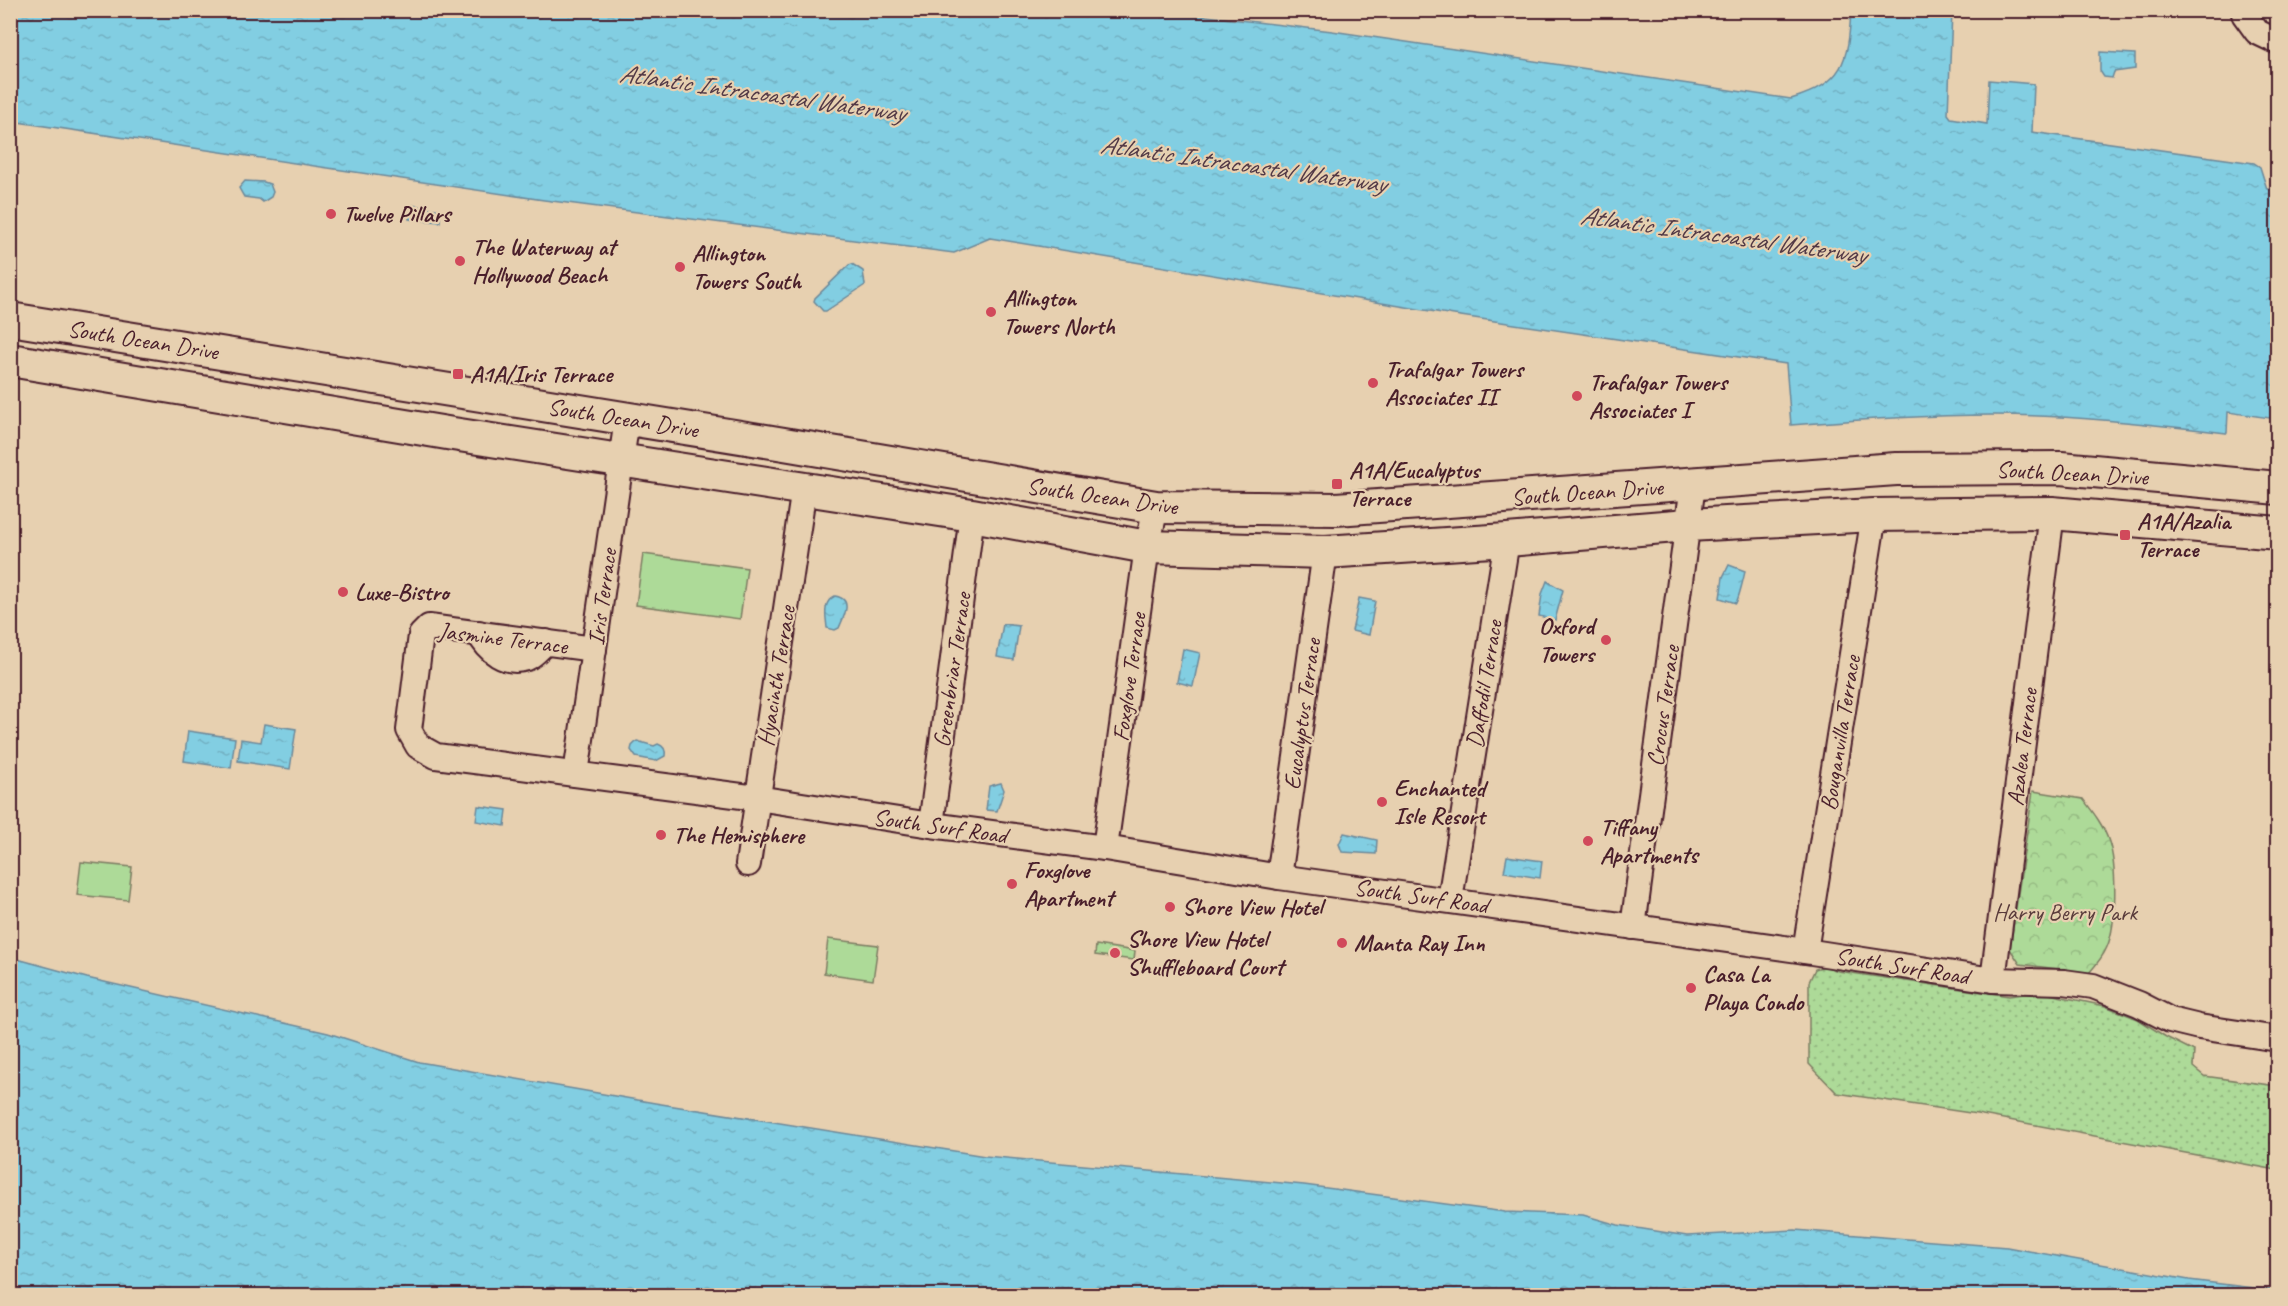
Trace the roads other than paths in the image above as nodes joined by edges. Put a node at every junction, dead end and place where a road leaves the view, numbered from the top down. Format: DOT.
graph roads {
  1 [pos="2244,10"];
  2 [pos="2267,37"];
  3 [pos="10,319"];
  4 [pos="10,360"];
  5 [pos="627,419"];
  6 [pos="622,459"];
  7 [pos="2161,477"];
  8 [pos="1693,485"];
  9 [pos="804,488"];
  10 [pos="2277,488"];
  11 [pos="1156,507"];
  12 [pos="2052,513"];
  13 [pos="972,515"];
  14 [pos="1874,515"];
  15 [pos="1688,525"];
  16 [pos="2277,533"];
  17 [pos="1508,540"];
  18 [pos="1147,547"];
  19 [pos="1325,552"];
  20 [pos="594,649"];
  21 [pos="418,746"];
  22 [pos="576,774"];
  23 [pos="757,798"];
  24 [pos="931,825"];
  25 [pos="1105,848"];
  26 [pos="748,864"];
  27 [pos="1279,877"];
  28 [pos="1450,900"];
  29 [pos="1633,927"];
  30 [pos="1805,951"];
  31 [pos="1993,980"];
  32 [pos="2277,1039"];
  1 -- 2 [label="street"];
  3 -- 5 [label="main road, South Ocean Drive"];
  4 -- 6 [label="main road, South Ocean Drive"];
  5 -- 6 [label="street, Iris Terrace"];
  5 -- 11 [label="main road, South Ocean Drive"];
  6 -- 9 [label="main road, South Ocean Drive"];
  6 -- 20 [label="street, Iris Terrace"];
  7 -- 8 [label="main road, South Ocean Drive"];
  7 -- 10 [label="main road, South Ocean Drive"];
  7 -- 12 [label="main road"];
  8 -- 11 [label="main road, South Ocean Drive"];
  8 -- 15 [label="street, Crocus Terrace"];
  9 -- 13 [label="main road, South Ocean Drive"];
  9 -- 23 [label="street, Hyacinth Terrace"];
  11 -- 18 [label="street, Foxglove Terrace"];
  12 -- 14 [label="main road, South Ocean Drive"];
  12 -- 16 [label="main road, South Ocean Drive"];
  12 -- 31 [label="street, Azalea Terrace"];
  13 -- 18 [label="main road, South Ocean Drive"];
  13 -- 24 [label="street, Greenbriar Terrace"];
  14 -- 15 [label="main road, South Ocean Drive"];
  14 -- 30 [label="street, Bouganvilla Terrace"];
  15 -- 17 [label="main road, South Ocean Drive"];
  15 -- 29 [label="street, Crocus Terrace"];
  17 -- 19 [label="main road, South Ocean Drive"];
  17 -- 28 [label="street, Daffodil Terrace"];
  18 -- 19 [label="main road, South Ocean Drive"];
  18 -- 25 [label="street, Foxglove Terrace"];
  19 -- 27 [label="street, Eucalyptus Terrace"];
  20 -- 21 [label="street, Jasmine Terrace"];
  20 -- 22 [label="street, Iris Terrace"];
  21 -- 22 [label="street, South Surf Road"];
  22 -- 23 [label="street, South Surf Road"];
  23 -- 24 [label="street, South Surf Road"];
  23 -- 26 [label="street, Hyacinth Terrace"];
  24 -- 25 [label="street, South Surf Road"];
  25 -- 27 [label="street, South Surf Road"];
  27 -- 28 [label="street, South Surf Road"];
  28 -- 29 [label="street, South Surf Road"];
  29 -- 30 [label="street, South Surf Road"];
  30 -- 31 [label="street, South Surf Road"];
  31 -- 32 [label="street, South Surf Road"];
}
